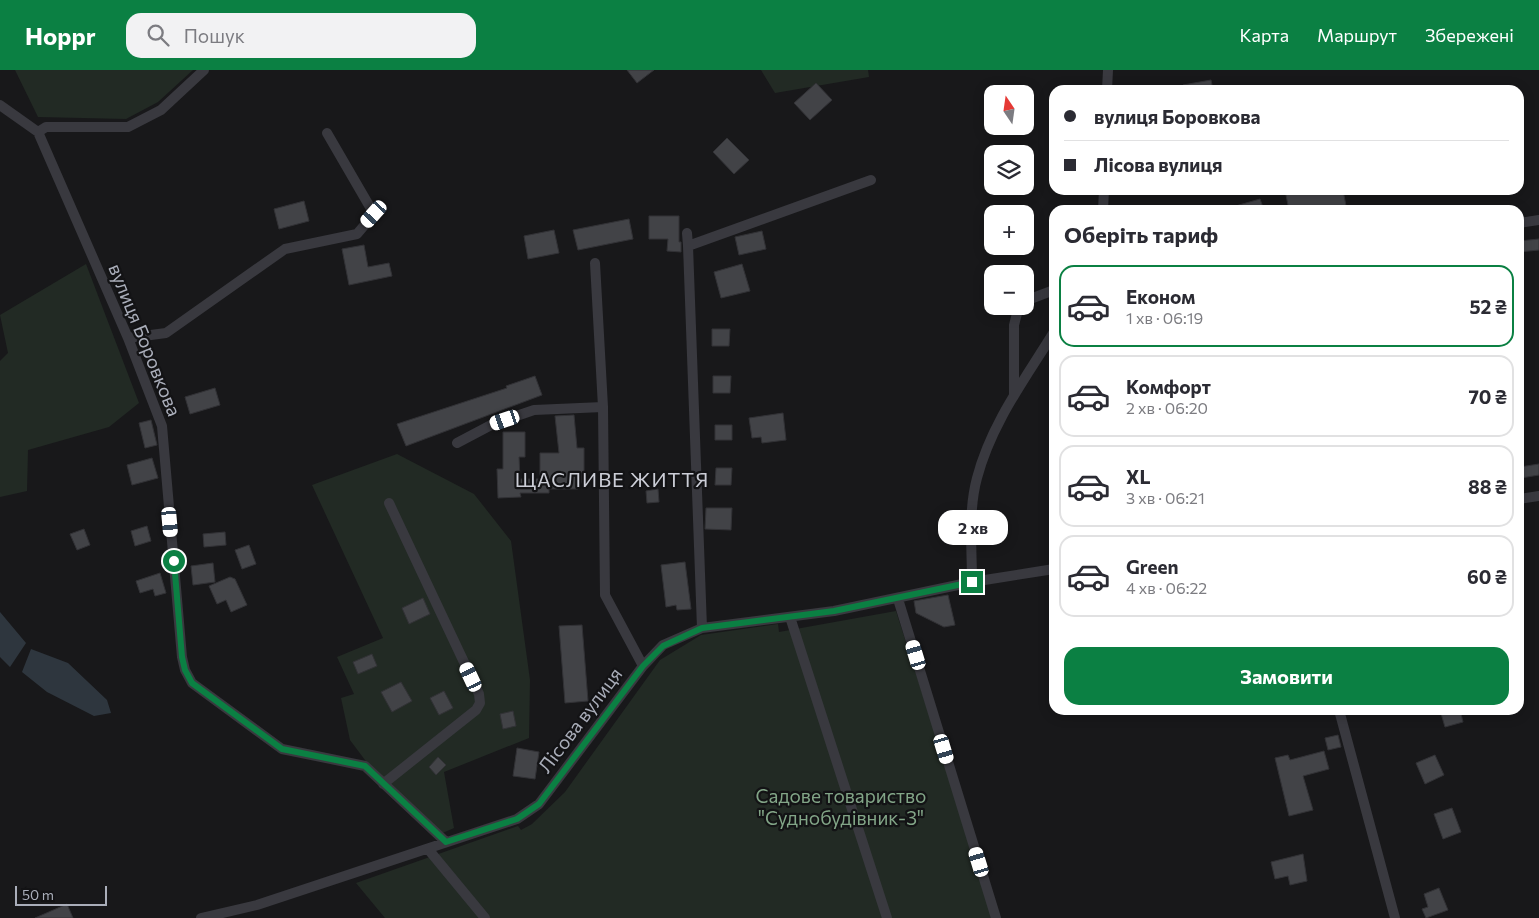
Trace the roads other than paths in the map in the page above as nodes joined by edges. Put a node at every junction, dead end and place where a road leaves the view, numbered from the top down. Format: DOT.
graph roads {
  1 [pos="204,70"];
  2 [pos="1108,70"];
  3 [pos="1107,85"];
  4 [pos="0,105"];
  5 [pos="38,132"];
  6 [pos="327,133"];
  7 [pos="871,180"];
  8 [pos="1539,220"];
  9 [pos="1524,222"];
  10 [pos="687,233"];
  11 [pos="688,246"];
  12 [pos="595,263"];
  13 [pos="1049,292"];
  14 [pos="1034,298"];
  15 [pos="1017,315"];
  16 [pos="128,338"];
  17 [pos="1049,340"];
  18 [pos="1014,395"];
  19 [pos="602,407"];
  20 [pos="457,443"];
  21 [pos="1539,496"];
  22 [pos="1524,498"];
  23 [pos="389,503"];
  24 [pos="1049,570"];
  25 [pos="972,582"];
  26 [pos="898,599"];
  27 [pos="790,617"];
  28 [pos="702,628"];
  29 [pos="643,666"];
  30 [pos="1340,715"];
  31 [pos="383,784"];
  32 [pos="446,842"];
  33 [pos="428,849"];
  34 [pos="201,918"];
  35 [pos="485,918"];
  36 [pos="886,918"];
  37 [pos="996,918"];
  38 [pos="1395,918"];
  1 -- 5 [label="street"];
  2 -- 3 [label="street"];
  4 -- 5 [label="street"];
  5 -- 16 [label="street, вулиця Боровкова"];
  6 -- 16 [label="street"];
  7 -- 11 [label="street"];
  8 -- 9 [label="street"];
  10 -- 11 [label="street"];
  11 -- 28 [label="street"];
  12 -- 19 [label="street"];
  13 -- 14 [label="street"];
  15 -- 18 [label="street"];
  16 -- 31 [label="street, вулиця Боровкова"];
  17 -- 18 [label="street"];
  18 -- 25 [label="street"];
  19 -- 20 [label="street"];
  19 -- 29 [label="street"];
  21 -- 22 [label="street"];
  23 -- 31 [label="street"];
  24 -- 25 [label="street, Лісова вулиця"];
  25 -- 26 [label="street, Лісова вулиця"];
  26 -- 27 [label="street, Лісова вулиця"];
  26 -- 37 [label="street"];
  27 -- 28 [label="street, Лісова вулиця"];
  27 -- 36 [label="street"];
  28 -- 29 [label="street, Лісова вулиця"];
  29 -- 32 [label="street, Лісова вулиця"];
  30 -- 38 [label="street"];
  31 -- 32 [label="street, вулиця Боровкова"];
  32 -- 33 [label="street, Лісова вулиця"];
  33 -- 34 [label="street, Лісова вулиця"];
  33 -- 35 [label="street"];
}
